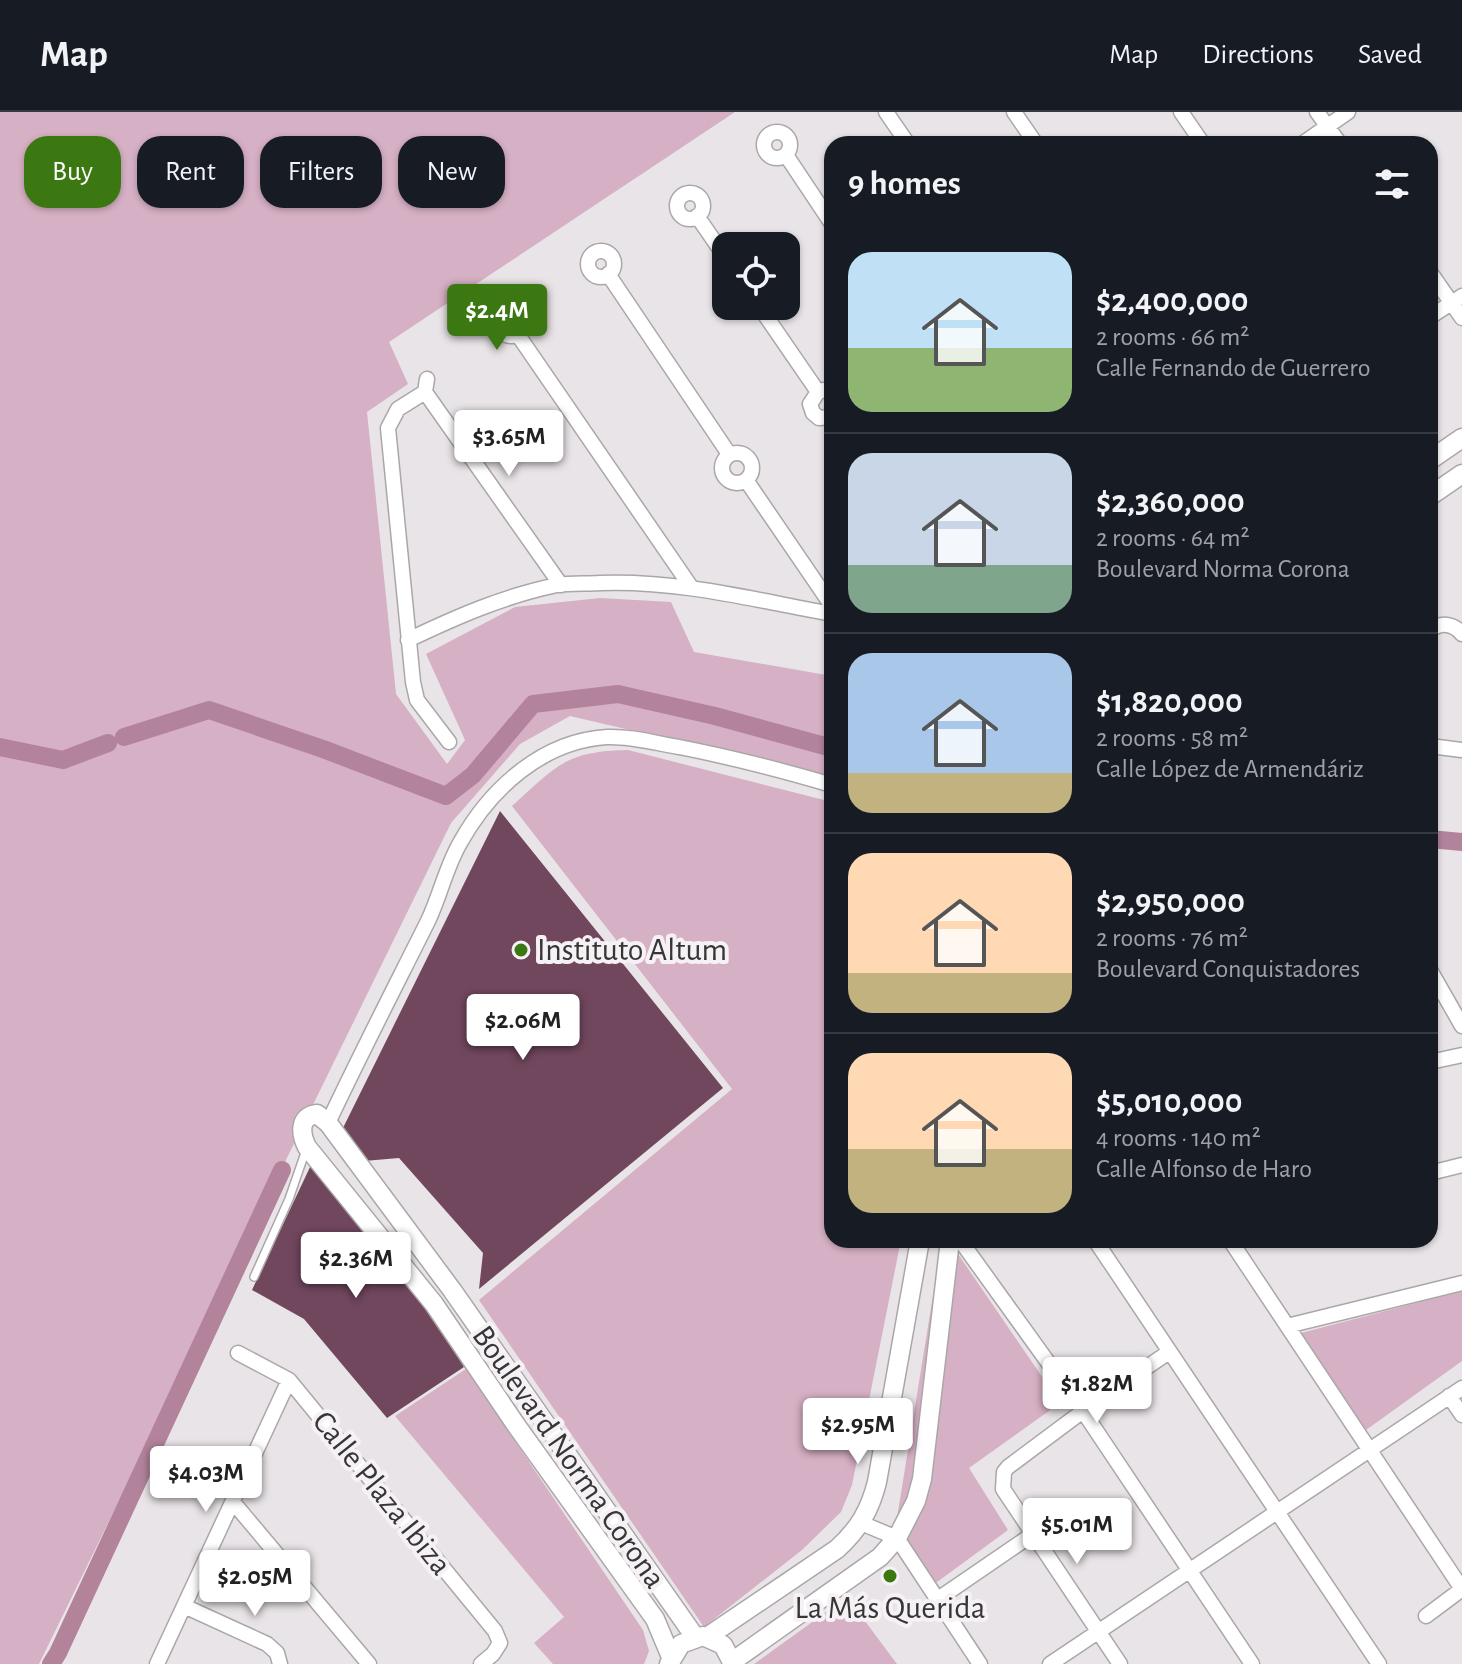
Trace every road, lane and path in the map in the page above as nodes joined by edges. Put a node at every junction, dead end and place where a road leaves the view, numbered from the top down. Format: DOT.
graph roads {
  1 [pos="886,112"];
  2 [pos="1014,112"];
  3 [pos="1181,112"];
  4 [pos="1317,112"];
  5 [pos="1348,112"];
  6 [pos="1327,126"];
  7 [pos="902,136"];
  8 [pos="1030,136"];
  9 [pos="1198,136"];
  10 [pos="1313,136"];
  11 [pos="1334,136"];
  12 [pos="786,155"];
  13 [pos="824,212"];
  14 [pos="697,216"];
  15 [pos="712,238"];
  16 [pos="608,274"];
  17 [pos="1438,280"];
  18 [pos="1457,299"];
  19 [pos="1438,312"];
  20 [pos="1462,318"];
  21 [pos="770,320"];
  22 [pos="518,335"];
  23 [pos="824,391"];
  24 [pos="824,393"];
  25 [pos="824,419"];
  26 [pos="1462,438"];
  27 [pos="729,454"];
  28 [pos="1438,454"];
  29 [pos="1462,474"];
  30 [pos="746,480"];
  31 [pos="1438,490"];
  32 [pos="561,585"];
  33 [pos="691,587"];
  34 [pos="824,594"];
  35 [pos="824,612"];
  36 [pos="1438,627"];
  37 [pos="1462,634"];
  38 [pos="408,640"];
  39 [pos="449,742"];
  40 [pos="1438,747"];
  41 [pos="1462,750"];
  42 [pos="824,783"];
  43 [pos="1438,984"];
  44 [pos="1462,1026"];
  45 [pos="1462,1055"];
  46 [pos="1438,1060"];
  47 [pos="328,1123"];
  48 [pos="307,1147"];
  49 [pos="1462,1165"];
  50 [pos="1438,1171"];
  51 [pos="919,1248"];
  52 [pos="949,1248"];
  53 [pos="966,1248"];
  54 [pos="1100,1248"];
  55 [pos="1235,1248"];
  56 [pos="254,1277"];
  57 [pos="1462,1283"];
  58 [pos="452,1290"];
  59 [pos="434,1304"];
  60 [pos="1287,1326"];
  61 [pos="1169,1352"];
  62 [pos="238,1353"];
  63 [pos="289,1380"];
  64 [pos="1456,1392"];
  65 [pos="1083,1411"];
  66 [pos="1462,1415"];
  67 [pos="1369,1450"];
  68 [pos="233,1502"];
  69 [pos="1276,1512"];
  70 [pos="861,1523"];
  71 [pos="1033,1534"];
  72 [pos="897,1538"];
  73 [pos="1189,1571"];
  74 [pos="1462,1589"];
  75 [pos="938,1599"];
  76 [pos="184,1606"];
  77 [pos="1426,1616"];
  78 [pos="1098,1631"];
  79 [pos="701,1637"];
  80 [pos="670,1660"];
  81 [pos="733,1662"];
  82 [pos="157,1664"];
  83 [pos="280,1664"];
  84 [pos="369,1664"];
  85 [pos="481,1664"];
  86 [pos="980,1664"];
  87 [pos="1050,1664"];
  88 [pos="1120,1664"];
  89 [pos="1252,1664"];
  90 [pos="1379,1664"];
  1 -- 7 [label="street"];
  2 -- 8 [label="street"];
  3 -- 9 [label="street"];
  4 -- 6 [label="street"];
  5 -- 6 [label="street"];
  6 -- 10 [label="street"];
  6 -- 11 [label="street"];
  12 -- 13 [label="street"];
  14 -- 15 [label="street"];
  16 -- 27 [label="street"];
  17 -- 18 [label="street"];
  18 -- 19 [label="street"];
  18 -- 20 [label="street"];
  21 -- 23 [label="street"];
  22 -- 33 [label="street"];
  24 -- 25 [label="street"];
  26 -- 28 [label="street"];
  27 -- 30 [label="street"];
  27 -- 30 [label="street"];
  29 -- 31 [label="street"];
  30 -- 34 [label="street"];
  32 -- 33 [label="street"];
  32 -- 38 [label="street"];
  32 -- 38 [label="street"];
  33 -- 35 [label="street"];
  36 -- 37 [label="street"];
  38 -- 39 [label="street"];
  40 -- 41 [label="street"];
  42 -- 47 [label="street"];
  43 -- 44 [label="street"];
  45 -- 46 [label="street"];
  47 -- 48 [label="street"];
  47 -- 58 [label="street, Boulevard Norma Corona"];
  48 -- 56 [label="lane"];
  48 -- 59 [label="street, Boulevard Norma Corona"];
  49 -- 50 [label="street"];
  51 -- 70 [label="street"];
  52 -- 72 [label="street"];
  53 -- 65 [label="street"];
  54 -- 61 [label="street"];
  55 -- 60 [label="street"];
  57 -- 60 [label="street"];
  58 -- 59 [label="street"];
  58 -- 79 [label="street, Boulevard Norma Corona"];
  59 -- 80 [label="street, Boulevard Norma Corona"];
  60 -- 67 [label="street"];
  61 -- 65 [label="street"];
  61 -- 69 [label="street"];
  62 -- 63 [label="street, Calle Plaza Ibiza"];
  63 -- 68 [label="street"];
  63 -- 85 [label="street, Calle Plaza Ibiza"];
  64 -- 66 [label="street"];
  64 -- 67 [label="street"];
  65 -- 71 [label="street"];
  65 -- 73 [label="street"];
  67 -- 69 [label="street"];
  67 -- 74 [label="street"];
  68 -- 76 [label="street"];
  68 -- 84 [label="street"];
  69 -- 73 [label="street"];
  69 -- 90 [label="street"];
  70 -- 72 [label="street"];
  70 -- 79 [label="street"];
  71 -- 75 [label="street"];
  71 -- 78 [label="street"];
  72 -- 75 [label="street"];
  72 -- 81 [label="street"];
  73 -- 78 [label="street"];
  73 -- 89 [label="street"];
  74 -- 77 [label="street"];
  75 -- 86 [label="street"];
  76 -- 82 [label="street"];
  76 -- 83 [label="street"];
  78 -- 87 [label="street"];
  78 -- 88 [label="street"];
  79 -- 80 [label="street"];
  79 -- 81 [label="street, Boulevard Norma Corona"];
}
